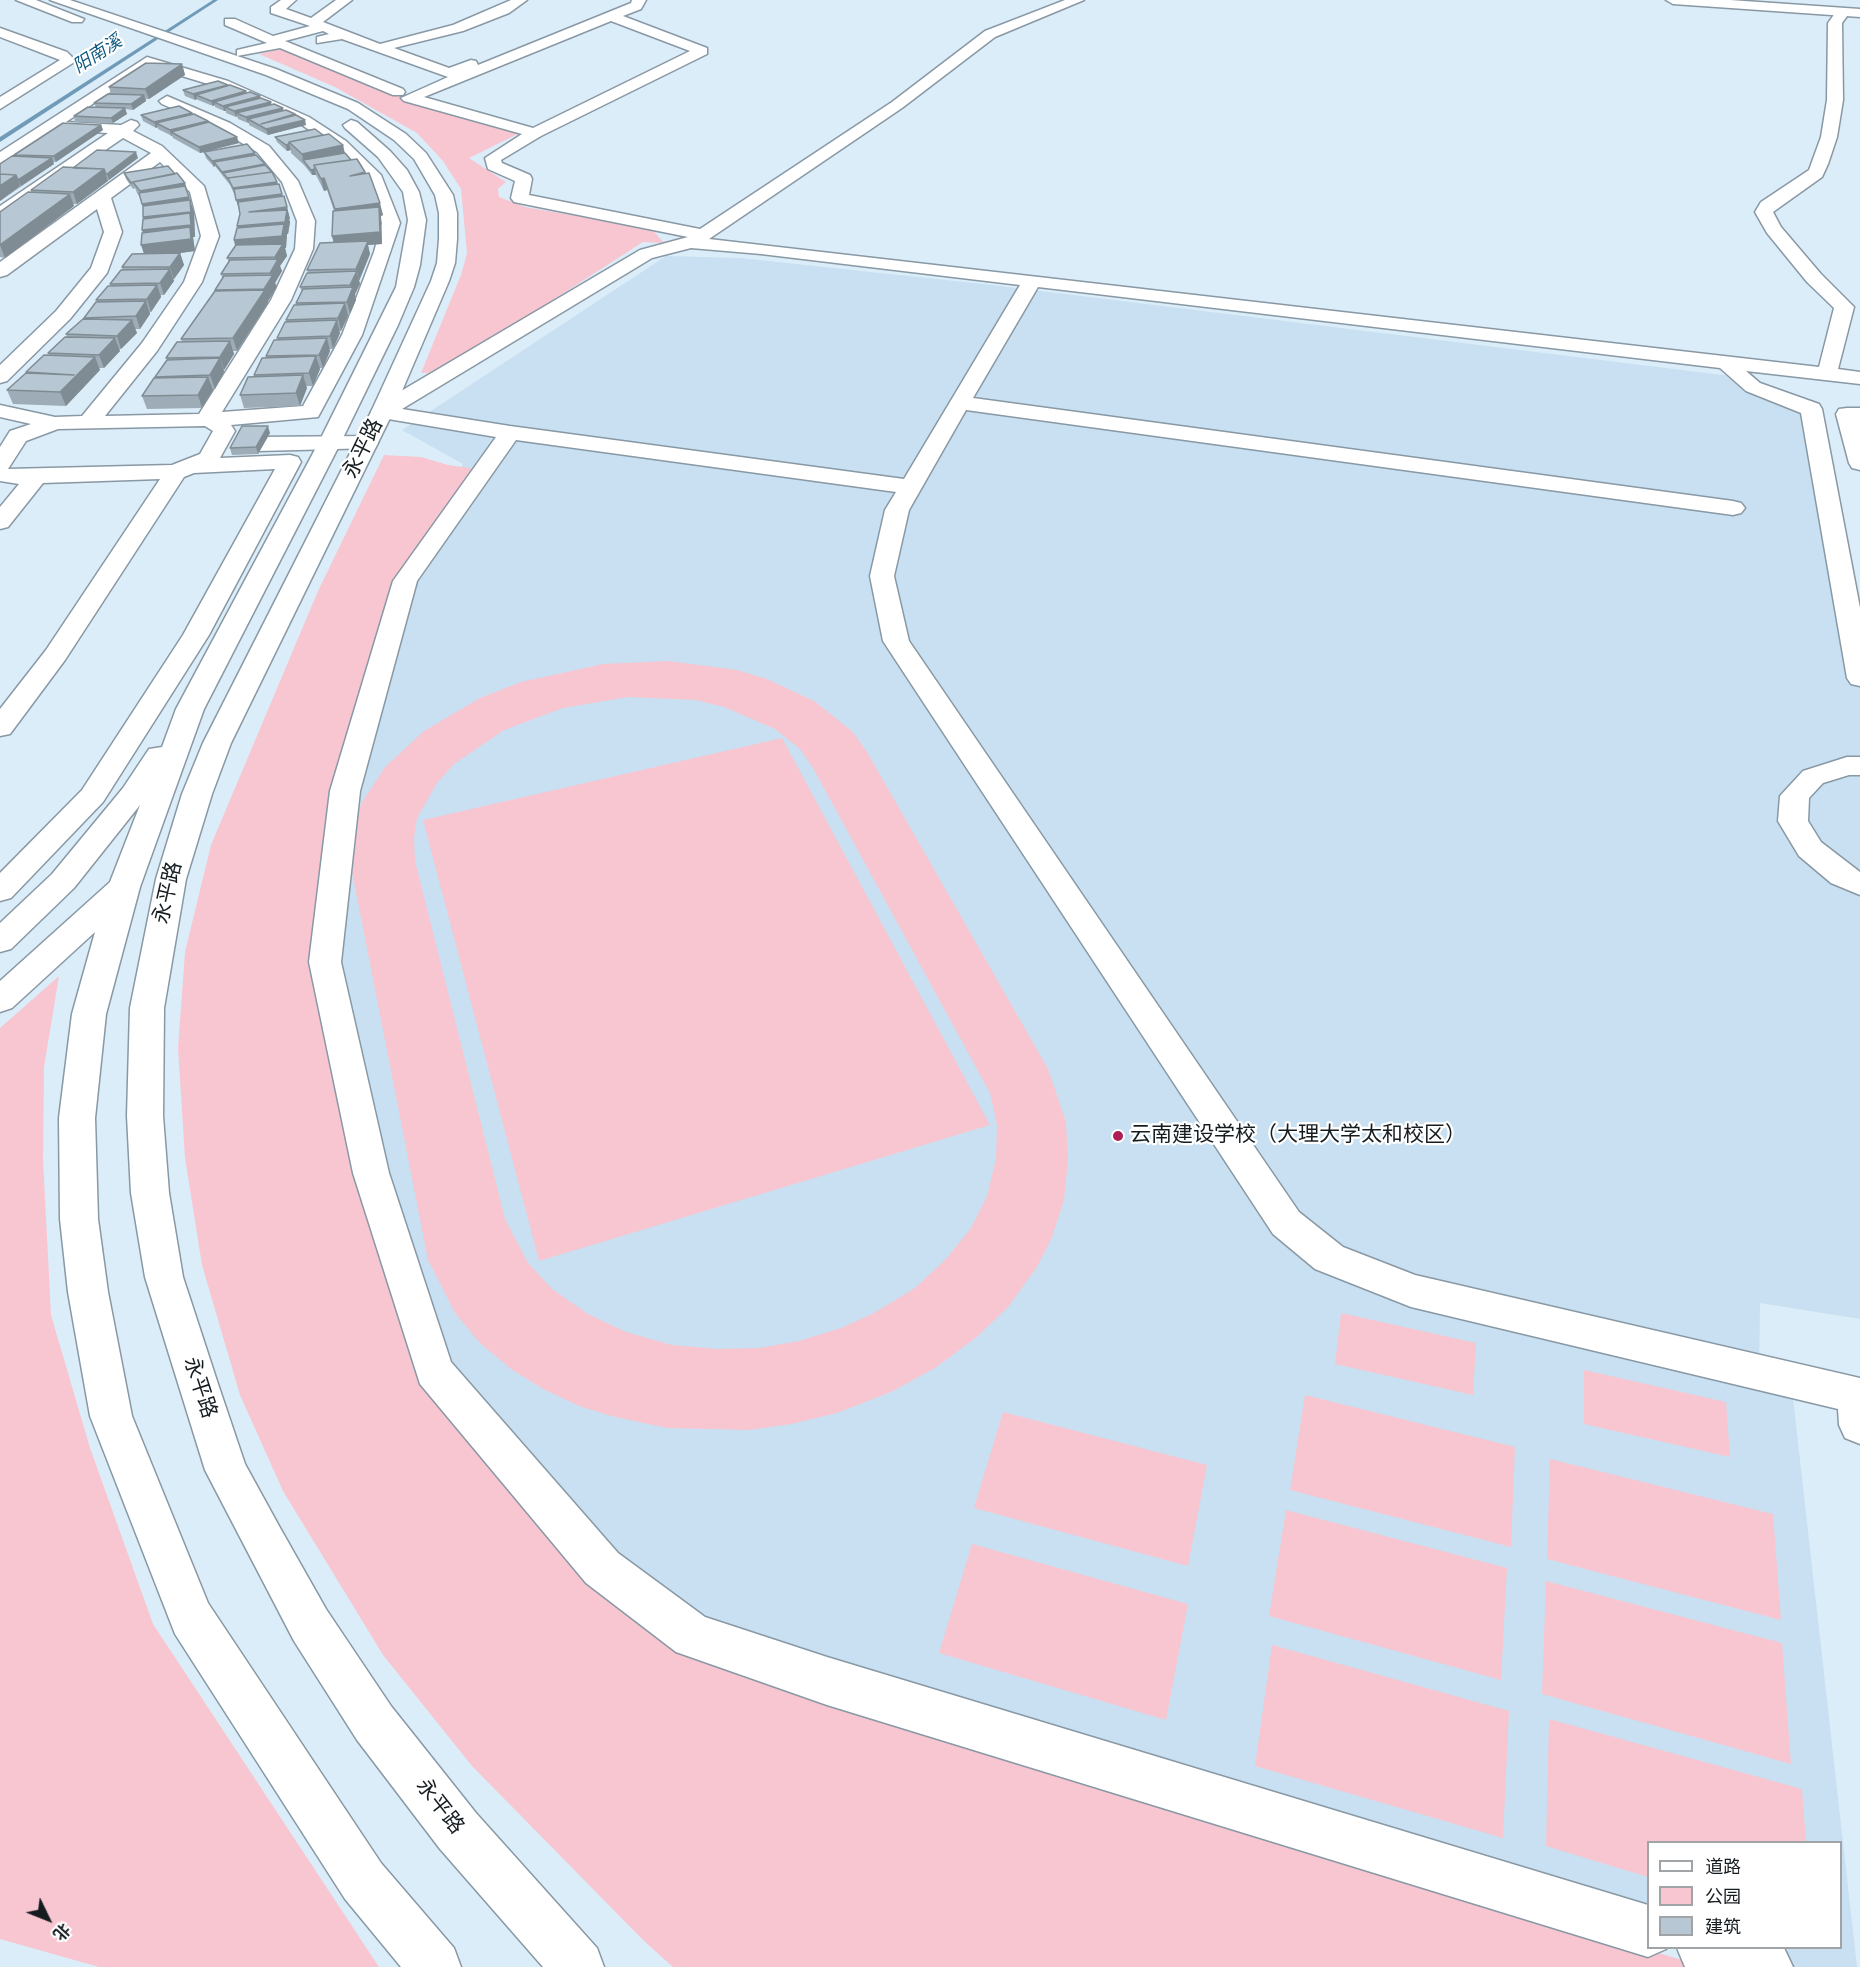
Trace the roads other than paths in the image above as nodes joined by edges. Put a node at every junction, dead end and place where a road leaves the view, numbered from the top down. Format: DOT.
graph roads {
  1 [pos="8,0"];
  2 [pos="23,0"];
  3 [pos="57,0"];
  4 [pos="289,0"];
  5 [pos="345,0"];
  6 [pos="520,0"];
  7 [pos="639,0"];
  8 [pos="1077,0"];
  9 [pos="1673,0"];
  10 [pos="607,11"];
  11 [pos="1851,12"];
  12 [pos="70,16"];
  13 [pos="230,22"];
  14 [pos="318,25"];
  15 [pos="0,32"];
  16 [pos="343,35"];
  17 [pos="174,36"];
  18 [pos="380,48"];
  19 [pos="279,51"];
  20 [pos="242,53"];
  21 [pos="202,77"];
  22 [pos="398,92"];
  23 [pos="0,104"];
  24 [pos="158,107"];
  25 [pos="50,126"];
  26 [pos="122,131"];
  27 [pos="535,133"];
  28 [pos="161,154"];
  29 [pos="0,159"];
  30 [pos="102,197"];
  31 [pos="0,214"];
  32 [pos="697,239"];
  33 [pos="0,271"];
  34 [pos="1032,280"];
  35 [pos="1727,363"];
  36 [pos="1827,374"];
  37 [pos="0,377"];
  38 [pos="1860,378"];
  39 [pos="960,403"];
  40 [pos="0,411"];
  41 [pos="382,412"];
  42 [pos="1860,414"];
  43 [pos="206,420"];
  44 [pos="56,423"];
  45 [pos="87,423"];
  46 [pos="510,433"];
  47 [pos="330,442"];
  48 [pos="367,443"];
  49 [pos="217,445"];
  50 [pos="1860,463"];
  51 [pos="0,464"];
  52 [pos="185,469"];
  53 [pos="0,474"];
  54 [pos="37,476"];
  55 [pos="909,487"];
  56 [pos="1733,508"];
  57 [pos="0,522"];
  58 [pos="1860,678"];
  59 [pos="190,709"];
  60 [pos="0,728"];
  61 [pos="1860,766"];
  62 [pos="197,794"];
  63 [pos="1860,885"];
  64 [pos="124,887"];
  65 [pos="0,891"];
  66 [pos="0,941"];
  67 [pos="0,1000"];
  68 [pos="1859,1405"];
  69 [pos="1647,1931"];
  70 [pos="1709,1949"];
  71 [pos="435,1967"];
  72 [pos="578,1967"];
  73 [pos="1767,1967"];
  1 -- 12 [label="main road"];
  2 -- 12 [label="main road, 永平路"];
  3 -- 17 [label="main road, 永平路"];
  4 -- 14 [label="main road"];
  5 -- 14 [label="main road"];
  6 -- 18 [label="main road"];
  7 -- 10 [label="main road"];
  8 -- 32 [label="main road"];
  9 -- 11 [label="main road"];
  10 -- 18 [label="main road"];
  10 -- 27 [label="main road"];
  10 -- 27 [label="main road"];
  11 -- 36 [label="main road"];
  12 -- 17 [label="main road, 永平路"];
  13 -- 19 [label="main road"];
  14 -- 16 [label="main road"];
  14 -- 19 [label="main road"];
  15 -- 23 [label="main road"];
  16 -- 18 [label="main road"];
  16 -- 19 [label="main road"];
  17 -- 19 [label="main road, 永平路"];
  17 -- 20 [label="main road"];
  17 -- 47 [label="main road, 永平路"];
  19 -- 20 [label="main road"];
  19 -- 20 [label="main road"];
  19 -- 22 [label="main road"];
  19 -- 41 [label="main road, 永平路"];
  21 -- 24 [label="main road"];
  21 -- 25 [label="main road"];
  21 -- 43 [label="main road"];
  24 -- 26 [label="main road"];
  24 -- 43 [label="main road"];
  25 -- 26 [label="main road"];
  25 -- 29 [label="main road"];
  26 -- 28 [label="main road"];
  26 -- 31 [label="main road"];
  27 -- 32 [label="main road"];
  28 -- 30 [label="main road"];
  28 -- 45 [label="main road"];
  30 -- 33 [label="main road"];
  30 -- 37 [label="main road"];
  32 -- 34 [label="main road"];
  32 -- 41 [label="main road"];
  34 -- 35 [label="main road"];
  34 -- 39 [label="main road"];
  35 -- 36 [label="main road"];
  35 -- 58 [label="main road"];
  36 -- 38 [label="main road"];
  39 -- 55 [label="main road"];
  39 -- 56 [label="main road"];
  40 -- 44 [label="main road"];
  41 -- 46 [label="main road"];
  41 -- 48 [label="main road, 永平路"];
  42 -- 50 [label="main road"];
  43 -- 45 [label="main road"];
  43 -- 49 [label="main road"];
  44 -- 45 [label="main road"];
  44 -- 51 [label="main road"];
  46 -- 55 [label="main road"];
  46 -- 69 [label="main road"];
  47 -- 48 [label="main road"];
  47 -- 49 [label="main road"];
  47 -- 59 [label="main road, 永平路"];
  48 -- 62 [label="main road, 永平路"];
  49 -- 52 [label="main road"];
  52 -- 54 [label="main road"];
  52 -- 60 [label="main road"];
  52 -- 65 [label="main road"];
  53 -- 54 [label="main road"];
  54 -- 57 [label="main road"];
  55 -- 68 [label="main road"];
  59 -- 64 [label="main road, 永平路"];
  59 -- 66 [label="main road"];
  61 -- 63 [label="main road"];
  62 -- 64 [label="main road"];
  62 -- 72 [label="main road, 永平路"];
  64 -- 67 [label="main road"];
  64 -- 71 [label="main road, 永平路"];
  70 -- 73 [label="main road"];
}
